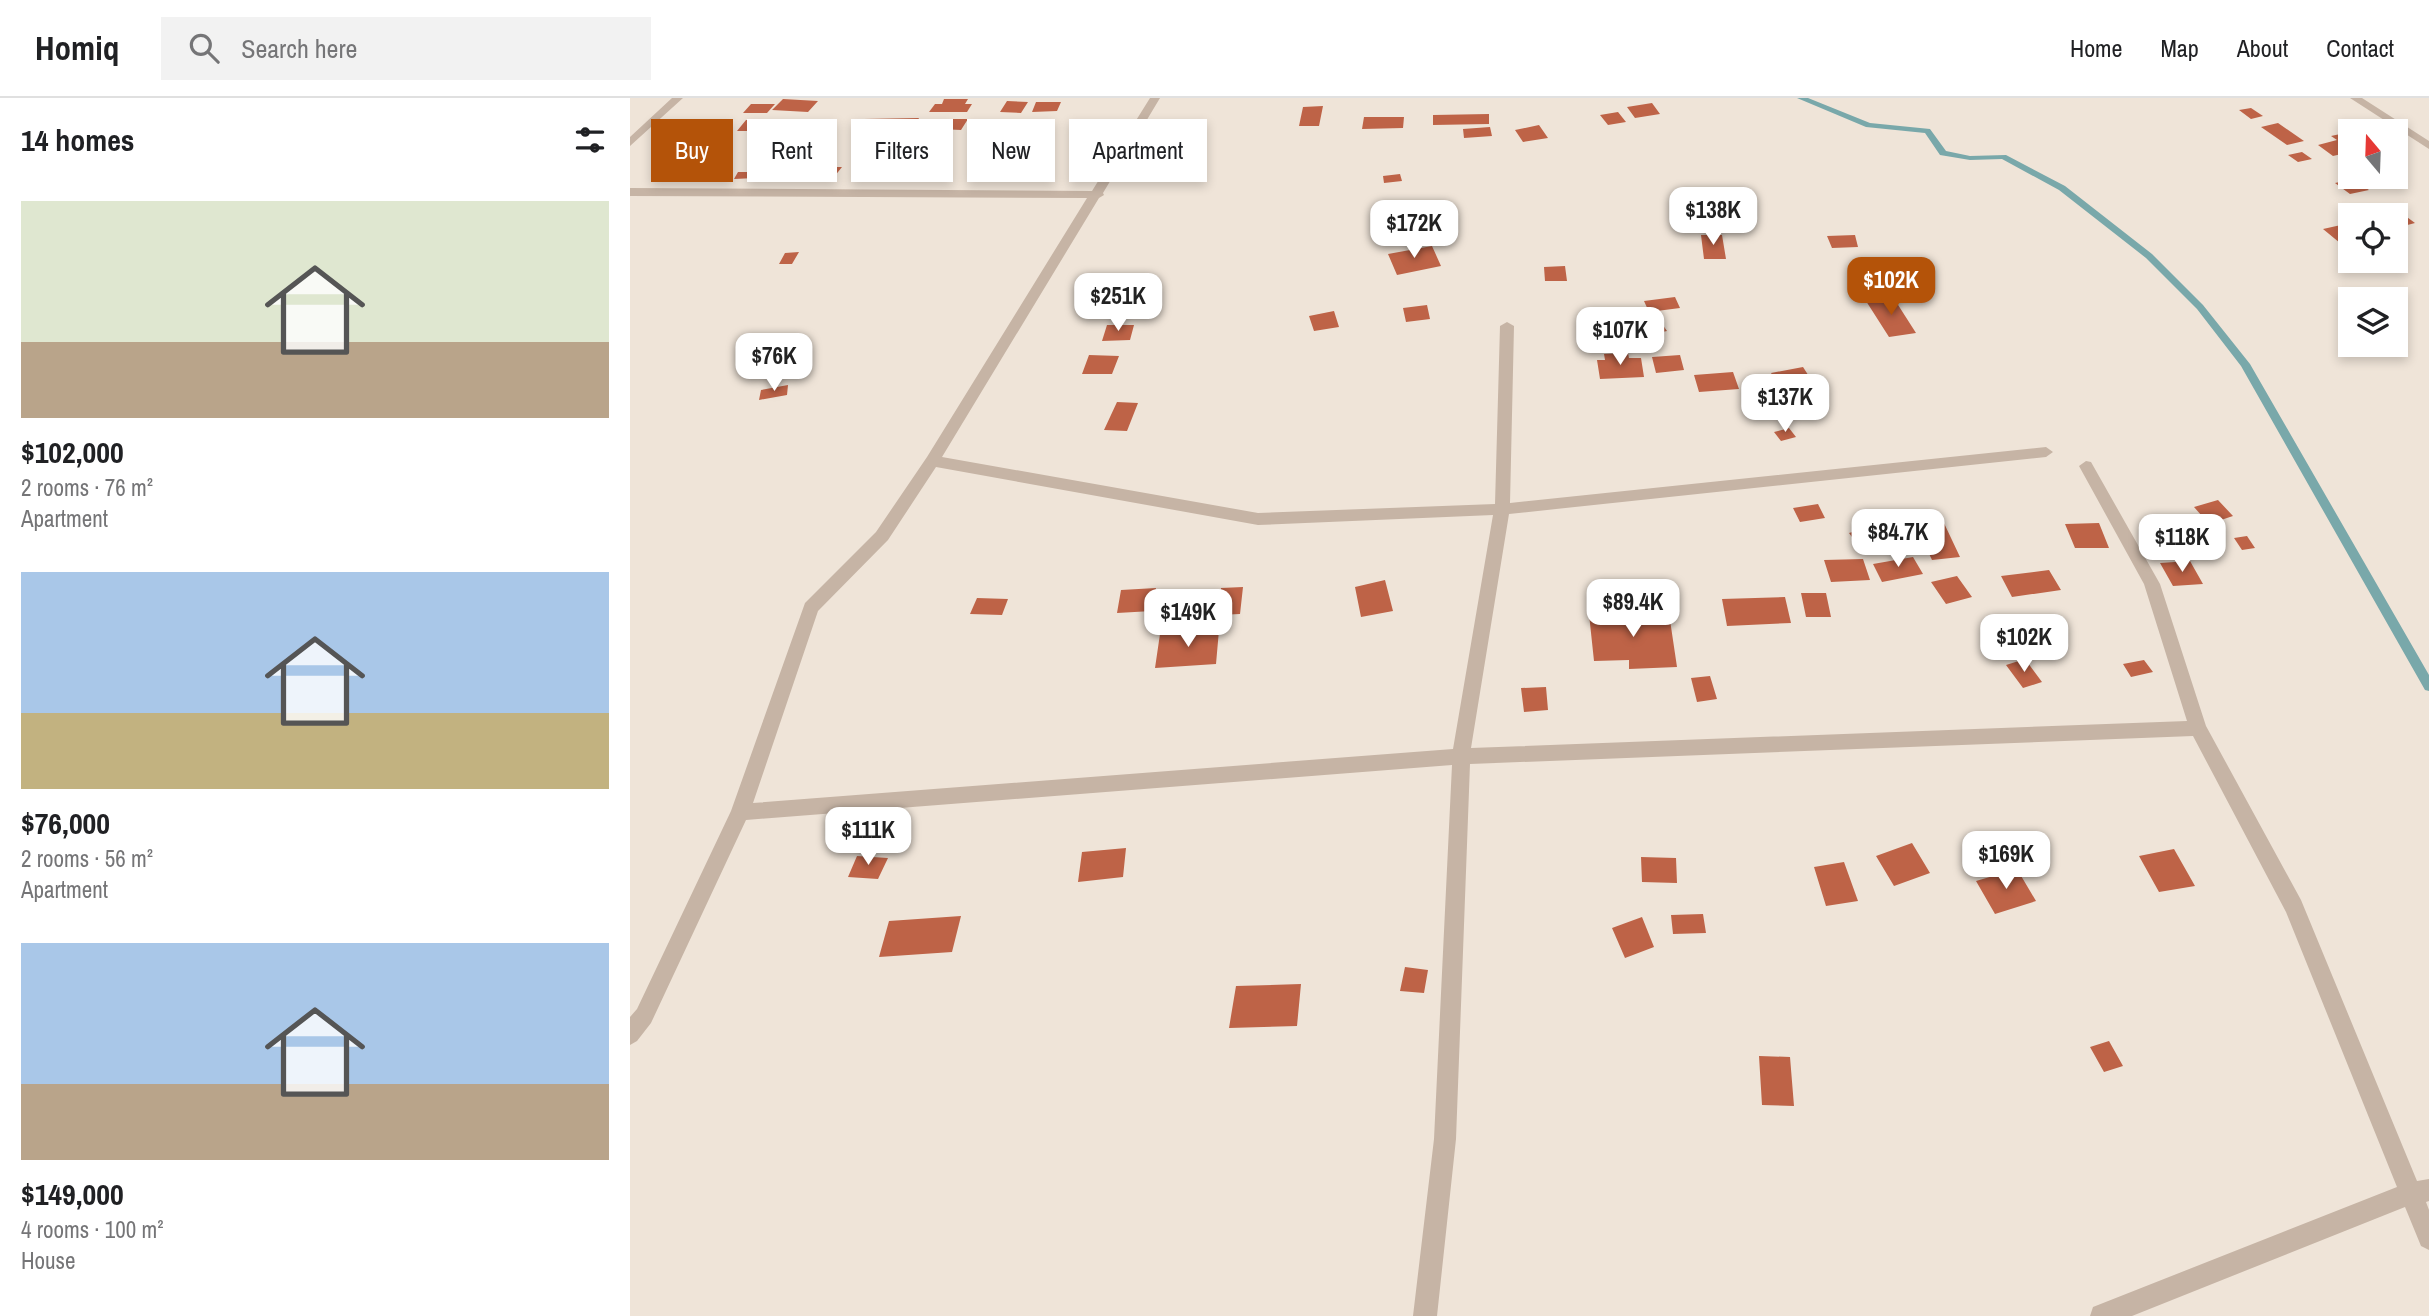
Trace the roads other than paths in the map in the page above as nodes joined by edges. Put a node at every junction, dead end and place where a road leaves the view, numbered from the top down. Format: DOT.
graph roads {
  1 [pos="678,98"];
  2 [pos="1155,98"];
  3 [pos="2355,98"];
  4 [pos="630,143"];
  5 [pos="2429,146"];
  6 [pos="630,192"];
  7 [pos="1098,195"];
  8 [pos="1507,326"];
  9 [pos="2046,452"];
  10 [pos="932,461"];
  11 [pos="2086,466"];
  12 [pos="1502,509"];
  13 [pos="2198,727"];
  14 [pos="1461,756"];
  15 [pos="740,812"];
  16 [pos="630,1034"];
  17 [pos="2420,1191"];
  18 [pos="2429,1238"];
  19 [pos="1425,1316"];
  20 [pos="2102,1316"];
  1 -- 4 [label="street"];
  2 -- 7 [label="street"];
  3 -- 5 [label="street"];
  6 -- 7 [label="street"];
  7 -- 10 [label="street"];
  8 -- 12 [label="street"];
  9 -- 12 [label="street"];
  10 -- 12 [label="street"];
  10 -- 15 [label="street"];
  11 -- 13 [label="street"];
  12 -- 14 [label="street"];
  13 -- 14 [label="street"];
  13 -- 17 [label="street"];
  14 -- 15 [label="street"];
  14 -- 19 [label="street"];
  15 -- 16 [label="street"];
  17 -- 18 [label="street"];
  17 -- 20 [label="street"];
}
